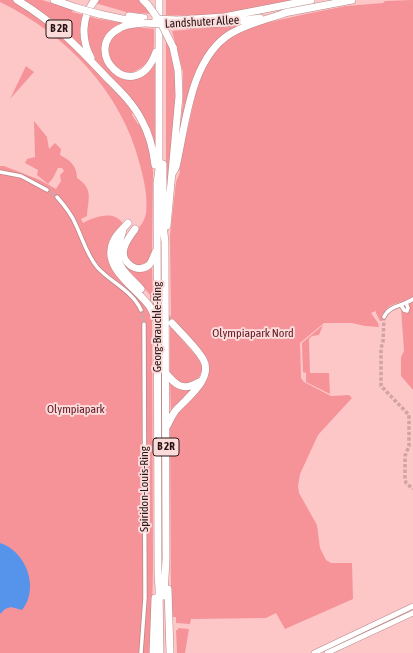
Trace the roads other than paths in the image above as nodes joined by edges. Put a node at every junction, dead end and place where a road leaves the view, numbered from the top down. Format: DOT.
graph roads {
  1 [pos="17,0"];
  2 [pos="54,0"];
  3 [pos="68,0"];
  4 [pos="95,0"];
  5 [pos="143,0"];
  6 [pos="158,0"];
  7 [pos="163,0"];
  8 [pos="311,0"];
  9 [pos="352,0"];
  10 [pos="78,6"];
  11 [pos="288,12"];
  12 [pos="144,21"];
  13 [pos="178,23"];
  14 [pos="158,46"];
  15 [pos="95,65"];
  16 [pos="0,172"];
  17 [pos="172,174"];
  18 [pos="157,183"];
  19 [pos="47,190"];
  20 [pos="57,197"];
  21 [pos="165,242"];
  22 [pos="119,243"];
  23 [pos="157,247"];
  24 [pos="413,299"];
  25 [pos="150,300"];
  26 [pos="141,310"];
  27 [pos="384,317"];
  28 [pos="157,322"];
  29 [pos="172,323"];
  30 [pos="144,324"];
  31 [pos="165,372"];
  32 [pos="201,381"];
  33 [pos="166,430"];
  34 [pos="166,573"];
  35 [pos="158,574"];
  36 [pos="413,606"];
  37 [pos="413,613"];
  38 [pos="141,653"];
  39 [pos="153,653"];
  40 [pos="160,653"];
  41 [pos="164,653"];
  42 [pos="170,653"];
  43 [pos="314,653"];
  44 [pos="327,653"];
  1 -- 15 [label="highway, B 2R"];
  2 -- 10 [label="highway, Landshuter Allee"];
  3 -- 10 [label="highway, Landshuter Allee"];
  4 -- 15 [label="highway"];
  5 -- 17 [label="highway, B 2R, bridge"];
  6 -- 14 [label="highway, Georg-Brauchle-Ring"];
  7 -- 21 [label="highway, Georg-Brauchle-Ring"];
  8 -- 13 [label="highway, Landshuter Allee"];
  9 -- 11 [label="highway, Landshuter Allee"];
  10 -- 12 [label="highway, Landshuter Allee, bridge"];
  11 -- 13 [label="highway, Landshuter Allee"];
  11 -- 17 [label="highway"];
  12 -- 13 [label="highway, Landshuter Allee, bridge"];
  12 -- 14 [label="highway"];
  14 -- 18 [label="highway, Georg-Brauchle-Ring"];
  15 -- 18 [label="highway, B 2R"];
  16 -- 19 [label="street"];
  17 -- 21 [label="highway, B 2R"];
  18 -- 23 [label="highway, Georg-Brauchle-Ring / B 2R"];
  20 -- 26 [label="street"];
  21 -- 31 [label="highway, Georg-Brauchle-Ring / B 2R"];
  22 -- 23 [label="highway"];
  22 -- 25 [label="highway"];
  22 -- 28 [label="highway"];
  23 -- 28 [label="highway, Georg-Brauchle-Ring / B 2R"];
  24 -- 27 [label="street"];
  28 -- 35 [label="highway, Georg-Brauchle-Ring / B 2R"];
  29 -- 32 [label="highway"];
  30 -- 38 [label="street, Spiridon-Louis-Ring"];
  31 -- 32 [label="highway"];
  31 -- 33 [label="highway, Georg-Brauchle-Ring / B 2R"];
  32 -- 33 [label="highway"];
  33 -- 34 [label="highway, Georg-Brauchle-Ring / B 2R"];
  34 -- 41 [label="highway, Georg-Brauchle-Ring / B 2R"];
  34 -- 42 [label="highway"];
  35 -- 39 [label="highway"];
  35 -- 40 [label="highway, Georg-Brauchle-Ring / B 2R"];
  36 -- 43 [label="main road"];
  37 -- 44 [label="main road"];
}
